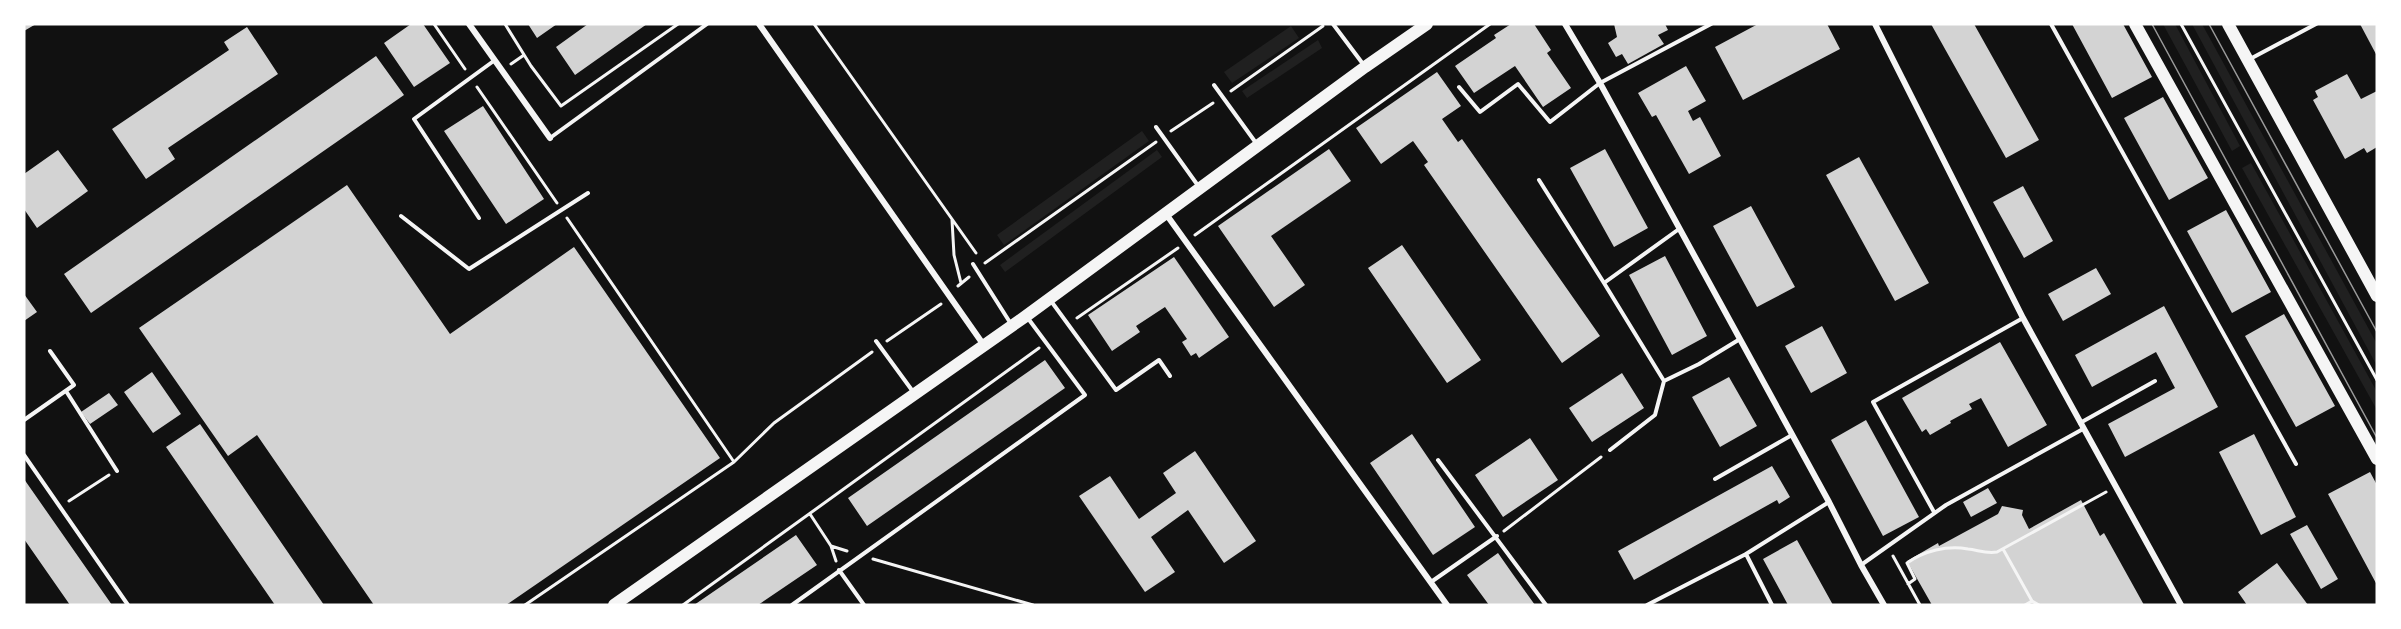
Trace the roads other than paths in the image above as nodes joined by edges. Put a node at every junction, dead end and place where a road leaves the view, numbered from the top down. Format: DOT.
graph roads {
  1 [pos="469,24"];
  2 [pos="707,24"];
  3 [pos="1333,24"];
  4 [pos="1427,24"];
  5 [pos="1565,24"];
  6 [pos="1711,24"];
  7 [pos="1875,24"];
  8 [pos="2051,24"];
  9 [pos="2135,24"];
  10 [pos="2228,24"];
  11 [pos="2316,24"];
  12 [pos="759,26"];
  13 [pos="495,60"];
  14 [pos="2248,60"];
  15 [pos="1365,67"];
  16 [pos="1600,83"];
  17 [pos="1214,85"];
  18 [pos="1459,87"];
  19 [pos="1156,127"];
  20 [pos="549,138"];
  21 [pos="1258,145"];
  22 [pos="1539,180"];
  23 [pos="1201,189"];
  24 [pos="588,193"];
  25 [pos="1166,214"];
  26 [pos="401,216"];
  27 [pos="479,218"];
  28 [pos="1679,229"];
  29 [pos="973,264"];
  30 [pos="1604,283"];
  31 [pos="2377,296"];
  32 [pos="1049,298"];
  33 [pos="1026,316"];
  34 [pos="2023,318"];
  35 [pos="1012,325"];
  36 [pos="1740,339"];
  37 [pos="876,341"];
  38 [pos="984,344"];
  39 [pos="50,351"];
  40 [pos="1170,376"];
  41 [pos="1664,381"];
  42 [pos="2155,381"];
  43 [pos="66,391"];
  44 [pos="914,394"];
  45 [pos="24,420"];
  46 [pos="2081,426"];
  47 [pos="1792,435"];
  48 [pos="1610,450"];
  49 [pos="24,455"];
  50 [pos="2377,459"];
  51 [pos="1438,460"];
  52 [pos="2296,464"];
  53 [pos="117,471"];
  54 [pos="1715,479"];
  55 [pos="1829,502"];
  56 [pos="1934,512"];
  57 [pos="1497,536"];
  58 [pos="1746,554"];
  59 [pos="1861,565"];
  60 [pos="839,570"];
  61 [pos="1431,582"];
  62 [pos="128,605"];
  63 [pos="614,605"];
  64 [pos="792,605"];
  65 [pos="864,605"];
  66 [pos="1447,605"];
  67 [pos="1546,605"];
  68 [pos="1647,605"];
  69 [pos="1772,605"];
  70 [pos="1884,605"];
  71 [pos="2181,605"];
  1 -- 13 [label="street"];
  2 -- 20 [label="lane"];
  3 -- 15 [label="lane"];
  4 -- 15 [label="main road"];
  5 -- 16 [label="street"];
  6 -- 16 [label="lane"];
  7 -- 34 [label="street"];
  8 -- 52 [label="lane"];
  9 -- 50 [label="main road"];
  10 -- 14 [label="main road"];
  11 -- 14 [label="lane"];
  12 -- 38 [label="street"];
  13 -- 20 [label="street"];
  13 -- 27 [label="lane"];
  14 -- 31 [label="main road"];
  15 -- 21 [label="main road"];
  16 -- 18 [label="lane"];
  16 -- 28 [label="street"];
  17 -- 21 [label="lane"];
  19 -- 23 [label="lane"];
  21 -- 23 [label="main road"];
  22 -- 30 [label="lane"];
  23 -- 25 [label="main road"];
  24 -- 26 [label="lane"];
  25 -- 32 [label="main road"];
  25 -- 61 [label="street"];
  28 -- 30 [label="lane"];
  28 -- 36 [label="street"];
  29 -- 35 [label="lane"];
  30 -- 41 [label="lane"];
  32 -- 33 [label="main road"];
  32 -- 40 [label="lane"];
  33 -- 35 [label="main road"];
  33 -- 60 [label="lane"];
  34 -- 46 [label="street"];
  34 -- 56 [label="lane"];
  35 -- 38 [label="main road"];
  36 -- 41 [label="lane"];
  36 -- 47 [label="street"];
  37 -- 44 [label="lane"];
  38 -- 44 [label="main road"];
  39 -- 43 [label="lane"];
  41 -- 48 [label="lane"];
  42 -- 46 [label="lane"];
  43 -- 45 [label="lane"];
  43 -- 53 [label="lane"];
  44 -- 63 [label="main road"];
  46 -- 56 [label="lane"];
  46 -- 71 [label="street"];
  47 -- 54 [label="lane"];
  47 -- 55 [label="street"];
  49 -- 62 [label="lane"];
  51 -- 57 [label="lane"];
  55 -- 58 [label="lane"];
  55 -- 59 [label="street"];
  56 -- 59 [label="lane"];
  57 -- 61 [label="lane"];
  57 -- 67 [label="lane"];
  58 -- 68 [label="lane"];
  58 -- 69 [label="lane"];
  59 -- 70 [label="street"];
  60 -- 64 [label="lane"];
  60 -- 65 [label="lane"];
  61 -- 66 [label="street"];
}
